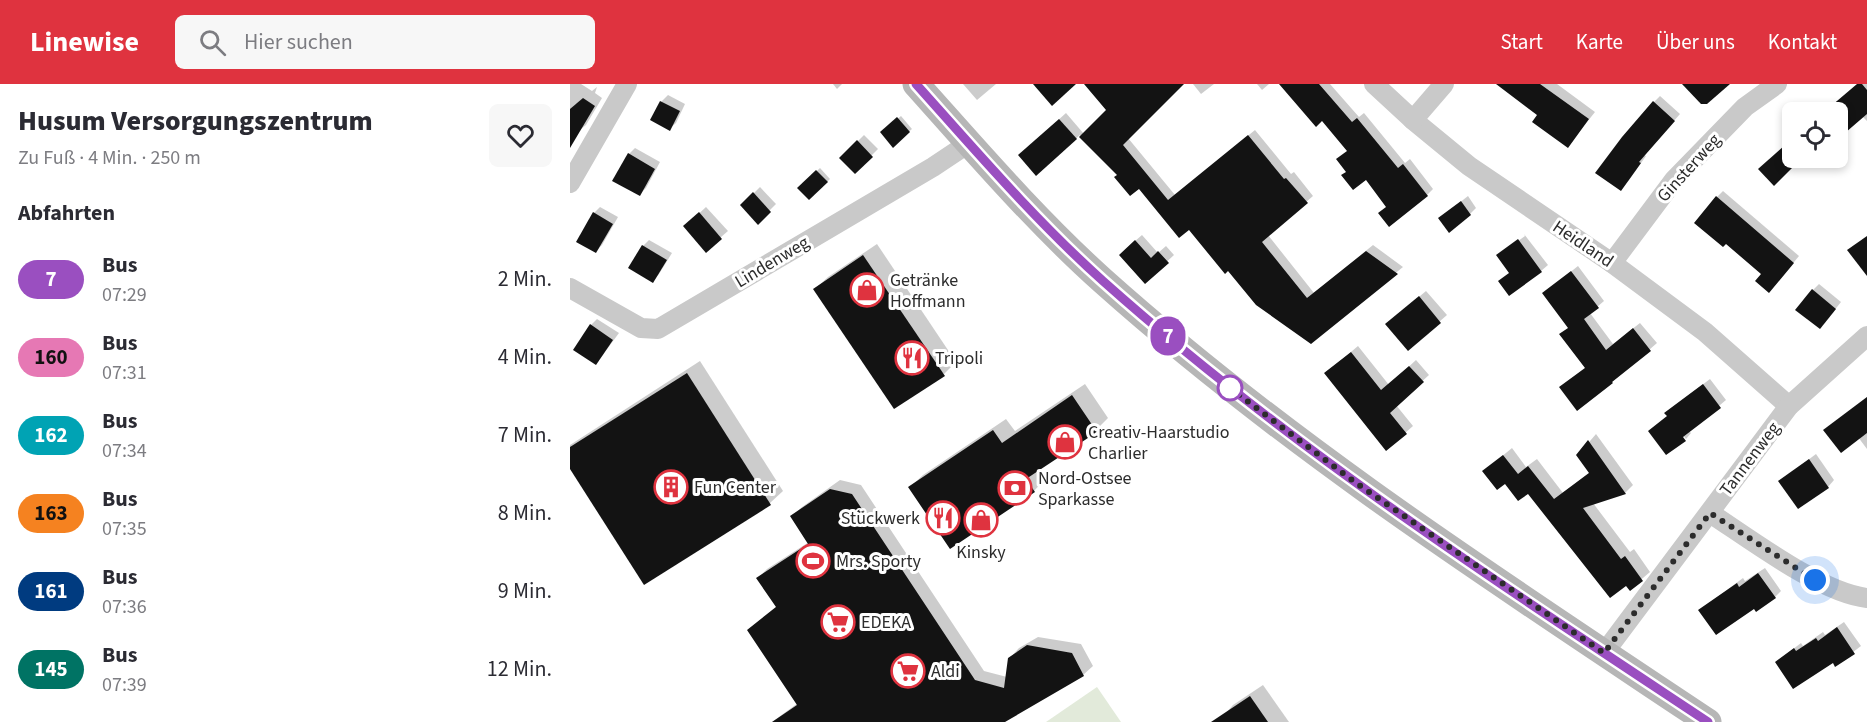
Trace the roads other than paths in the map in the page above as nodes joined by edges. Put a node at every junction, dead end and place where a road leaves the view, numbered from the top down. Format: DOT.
graph roads {
  1 [pos="627,84"];
  2 [pos="916,84"];
  3 [pos="1374,84"];
  4 [pos="1444,84"];
  5 [pos="1777,84"];
  6 [pos="1413,120"];
  7 [pos="969,143"];
  8 [pos="570,183"];
  9 [pos="1612,263"];
  10 [pos="570,288"];
  11 [pos="1867,336"];
  12 [pos="1789,406"];
  13 [pos="1710,513"];
  14 [pos="1867,598"];
  15 [pos="1604,653"];
  16 [pos="1708,722"];
  1 -- 8 [label="street"];
  2 -- 7 [label="main road"];
  3 -- 6 [label="street, Heidland"];
  4 -- 6 [label="street"];
  5 -- 9 [label="street, Ginsterweg"];
  6 -- 9 [label="street, Heidland"];
  7 -- 10 [label="street, Lindenweg"];
  7 -- 15 [label="main road"];
  9 -- 12 [label="street, Heidland"];
  11 -- 12 [label="street, Tannenweg"];
  12 -- 13 [label="street, Tannenweg"];
  13 -- 14 [label="street"];
  13 -- 15 [label="street, Tannenweg"];
  15 -- 16 [label="main road"];
}
